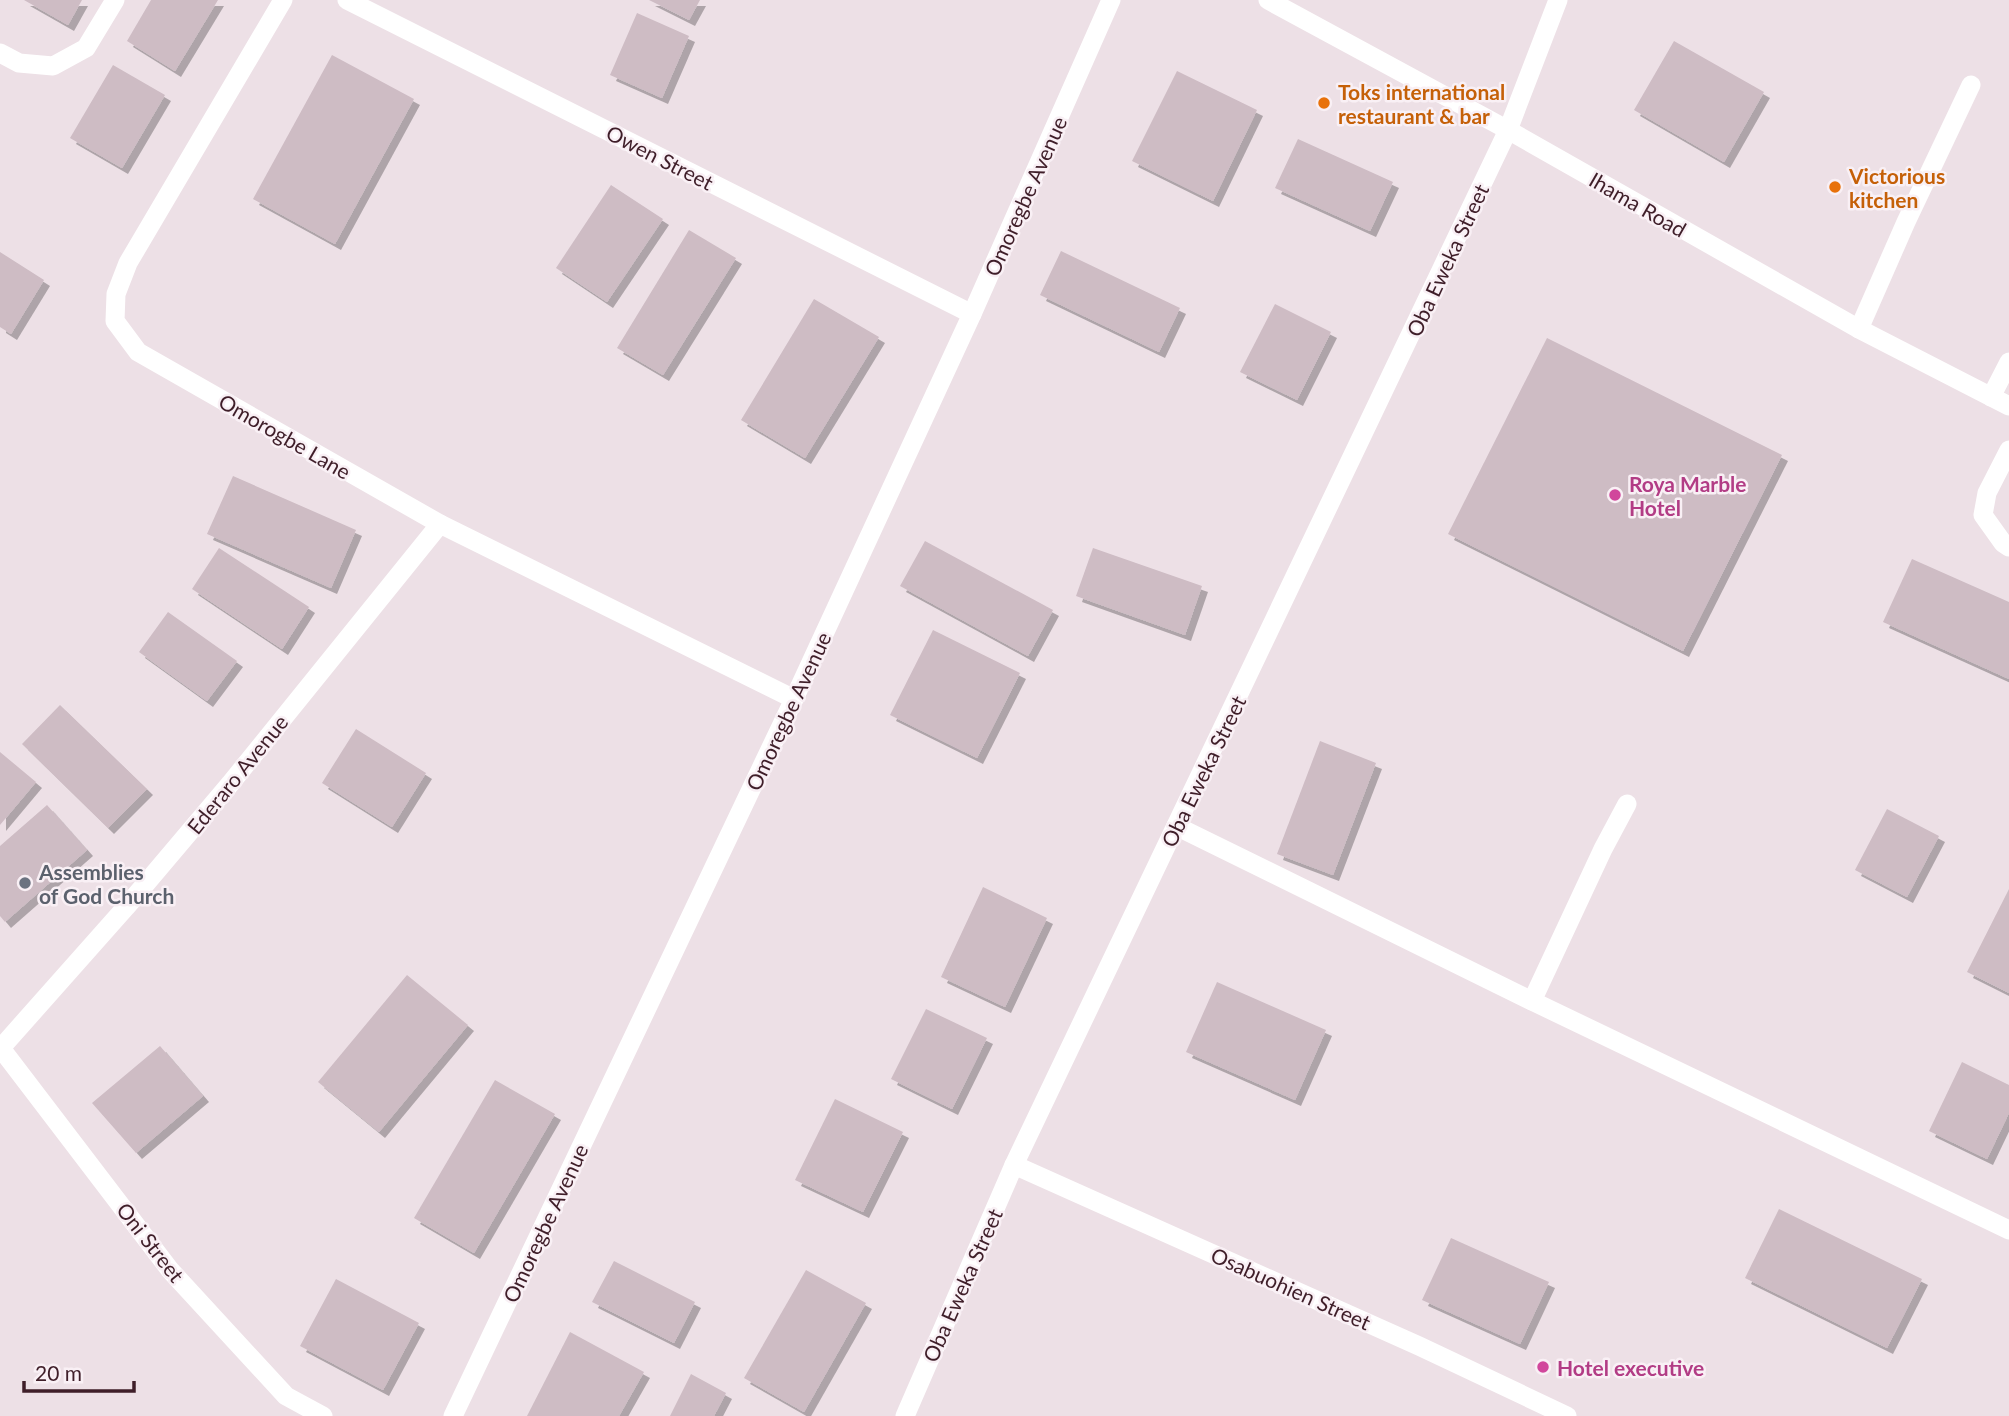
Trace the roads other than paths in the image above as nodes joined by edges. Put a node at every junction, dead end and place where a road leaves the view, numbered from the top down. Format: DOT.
graph roads {
  1 [pos="115,0"];
  2 [pos="283,0"];
  3 [pos="347,0"];
  4 [pos="1111,0"];
  5 [pos="1268,0"];
  6 [pos="1558,0"];
  7 [pos="0,53"];
  8 [pos="1971,85"];
  9 [pos="1508,130"];
  10 [pos="972,314"];
  11 [pos="1859,329"];
  12 [pos="2009,362"];
  13 [pos="2000,401"];
  14 [pos="2009,450"];
  15 [pos="440,524"];
  16 [pos="2009,547"];
  17 [pos="794,699"];
  18 [pos="1627,804"];
  19 [pos="1176,827"];
  20 [pos="1532,1001"];
  21 [pos="0,1048"];
  22 [pos="1014,1165"];
  23 [pos="2009,1230"];
  24 [pos="323,1416"];
  25 [pos="453,1416"];
  26 [pos="905,1416"];
  27 [pos="1567,1416"];
  1 -- 7 [label="street"];
  2 -- 15 [label="street, Omorogbe Lane"];
  3 -- 10 [label="street, Owen Street"];
  4 -- 10 [label="street, Omoregbe Avenue"];
  5 -- 9 [label="street, Ihama Road"];
  6 -- 9 [label="street, Oba Eweka Street"];
  8 -- 11 [label="street"];
  9 -- 11 [label="street, Ihama Road"];
  9 -- 19 [label="street, Oba Eweka Street"];
  10 -- 17 [label="street, Omoregbe Avenue"];
  11 -- 13 [label="street, Ihama Road"];
  12 -- 13 [label="street"];
  14 -- 16 [label="street"];
  15 -- 17 [label="street, Omorogbe Lane"];
  15 -- 21 [label="street, Ederaro Avenue"];
  17 -- 25 [label="street, Omoregbe Avenue"];
  18 -- 20 [label="street"];
  19 -- 20 [label="street"];
  19 -- 22 [label="street, Oba Eweka Street"];
  20 -- 23 [label="street"];
  21 -- 24 [label="street, Oni Street"];
  22 -- 26 [label="street, Oba Eweka Street"];
  22 -- 27 [label="street, Osabuohien Street"];
}
